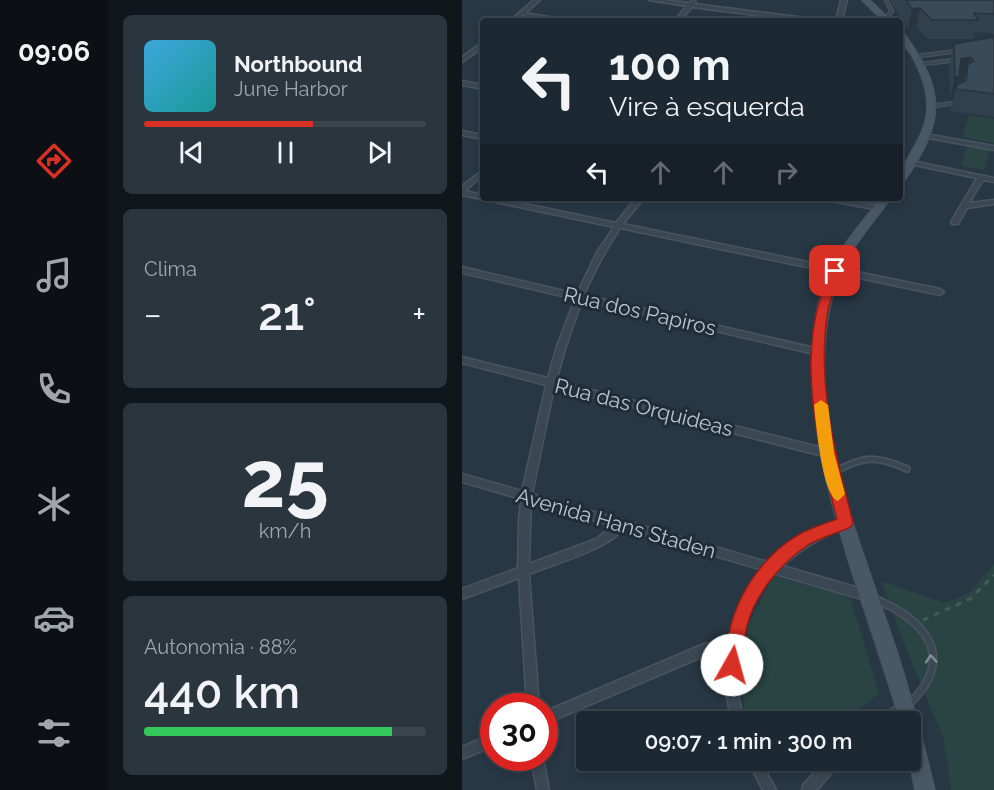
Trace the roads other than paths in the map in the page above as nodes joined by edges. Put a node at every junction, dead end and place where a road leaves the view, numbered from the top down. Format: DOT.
graph roads {
  1 [pos="537,0"];
  2 [pos="652,0"];
  3 [pos="844,0"];
  4 [pos="866,0"];
  5 [pos="886,0"];
  6 [pos="693,3"];
  7 [pos="522,14"];
  8 [pos="517,18"];
  9 [pos="549,18"];
  10 [pos="680,18"];
  11 [pos="794,18"];
  12 [pos="840,18"];
  13 [pos="884,18"];
  14 [pos="887,18"];
  15 [pos="903,38"];
  16 [pos="480,46"];
  17 [pos="962,50"];
  18 [pos="958,59"];
  19 [pos="462,60"];
  20 [pos="920,60"];
  21 [pos="462,83"];
  22 [pos="480,86"];
  23 [pos="958,101"];
  24 [pos="932,106"];
  25 [pos="462,133"];
  26 [pos="480,136"];
  27 [pos="925,136"];
  28 [pos="994,148"];
  29 [pos="912,163"];
  30 [pos="480,175"];
  31 [pos="903,175"];
  32 [pos="981,177"];
  33 [pos="994,180"];
  34 [pos="462,191"];
  35 [pos="480,196"];
  36 [pos="500,201"];
  37 [pos="638,201"];
  38 [pos="860,201"];
  39 [pos="994,202"];
  40 [pos="882,203"];
  41 [pos="965,206"];
  42 [pos="955,222"];
  43 [pos="618,225"];
  44 [pos="462,270"];
  45 [pos="835,271"];
  46 [pos="940,292"];
  47 [pos="579,297"];
  48 [pos="819,352"];
  49 [pos="462,360"];
  50 [pos="550,383"];
  51 [pos="827,453"];
  52 [pos="907,469"];
  53 [pos="832,473"];
  54 [pos="462,478"];
  55 [pos="526,496"];
  56 [pos="846,522"];
  57 [pos="621,524"];
  58 [pos="770,567"];
  59 [pos="524,570"];
  60 [pos="462,594"];
  61 [pos="869,596"];
  62 [pos="733,649"];
  63 [pos="532,693"];
  64 [pos="736,711"];
  65 [pos="906,711"];
  66 [pos="909,711"];
  67 [pos="558,712"];
  68 [pos="480,745"];
  69 [pos="462,753"];
  70 [pos="539,771"];
  71 [pos="759,771"];
  72 [pos="825,771"];
  73 [pos="921,771"];
  74 [pos="543,790"];
  75 [pos="770,790"];
  76 [pos="808,790"];
  77 [pos="925,790"];
  1 -- 7 [label="street"];
  2 -- 6 [label="street"];
  3 -- 12 [label="street"];
  4 -- 13 [label="main road"];
  5 -- 14 [label="lane"];
  6 -- 10 [label="street"];
  6 -- 11 [label="street"];
  7 -- 8 [label="street"];
  7 -- 9 [label="street"];
  15 -- 20 [label="main road"];
  16 -- 19 [label="street"];
  17 -- 20 [label="lane"];
  18 -- 20 [label="lane"];
  20 -- 24 [label="main road"];
  21 -- 22 [label="street"];
  23 -- 24 [label="lane"];
  24 -- 27 [label="main road"];
  25 -- 26 [label="street"];
  27 -- 28 [label="street"];
  27 -- 29 [label="main road"];
  29 -- 31 [label="main road"];
  29 -- 32 [label="street"];
  30 -- 34 [label="street"];
  32 -- 33 [label="street"];
  32 -- 41 [label="street"];
  34 -- 35 [label="street"];
  36 -- 43 [label="street"];
  37 -- 43 [label="street"];
  38 -- 40 [label="street"];
  39 -- 41 [label="street"];
  40 -- 45 [label="main road"];
  41 -- 42 [label="street"];
  43 -- 45 [label="street"];
  43 -- 47 [label="street"];
  44 -- 47 [label="street, Rua dos Papiros"];
  45 -- 46 [label="street"];
  45 -- 48 [label="main road"];
  47 -- 48 [label="street, Rua dos Papiros"];
  47 -- 50 [label="street"];
  48 -- 51 [label="main road"];
  49 -- 50 [label="street, Rua das Orquideas"];
  50 -- 51 [label="street, Rua das Orquideas"];
  50 -- 55 [label="street"];
  51 -- 53 [label="main road"];
  52 -- 53 [label="lane"];
  53 -- 56 [label="main road"];
  54 -- 55 [label="street, Avenida Hans Staden"];
  55 -- 57 [label="street, Avenida Hans Staden"];
  55 -- 59 [label="street"];
  56 -- 58 [label="street"];
  56 -- 61 [label="main road"];
  57 -- 58 [label="street, Avenida Hans Staden"];
  57 -- 59 [label="street"];
  58 -- 61 [label="street, Avenida Hans Staden"];
  58 -- 62 [label="street"];
  59 -- 60 [label="street"];
  59 -- 63 [label="street"];
  61 -- 65 [label="main road"];
  66 -- 61 [label="lane, one-way"];
  62 -- 64 [label="street"];
  62 -- 67 [label="street"];
  68 -- 69 [label="street"];
  70 -- 74 [label="street"];
  71 -- 75 [label="street"];
  72 -- 76 [label="street"];
  73 -- 77 [label="main road"];
}
